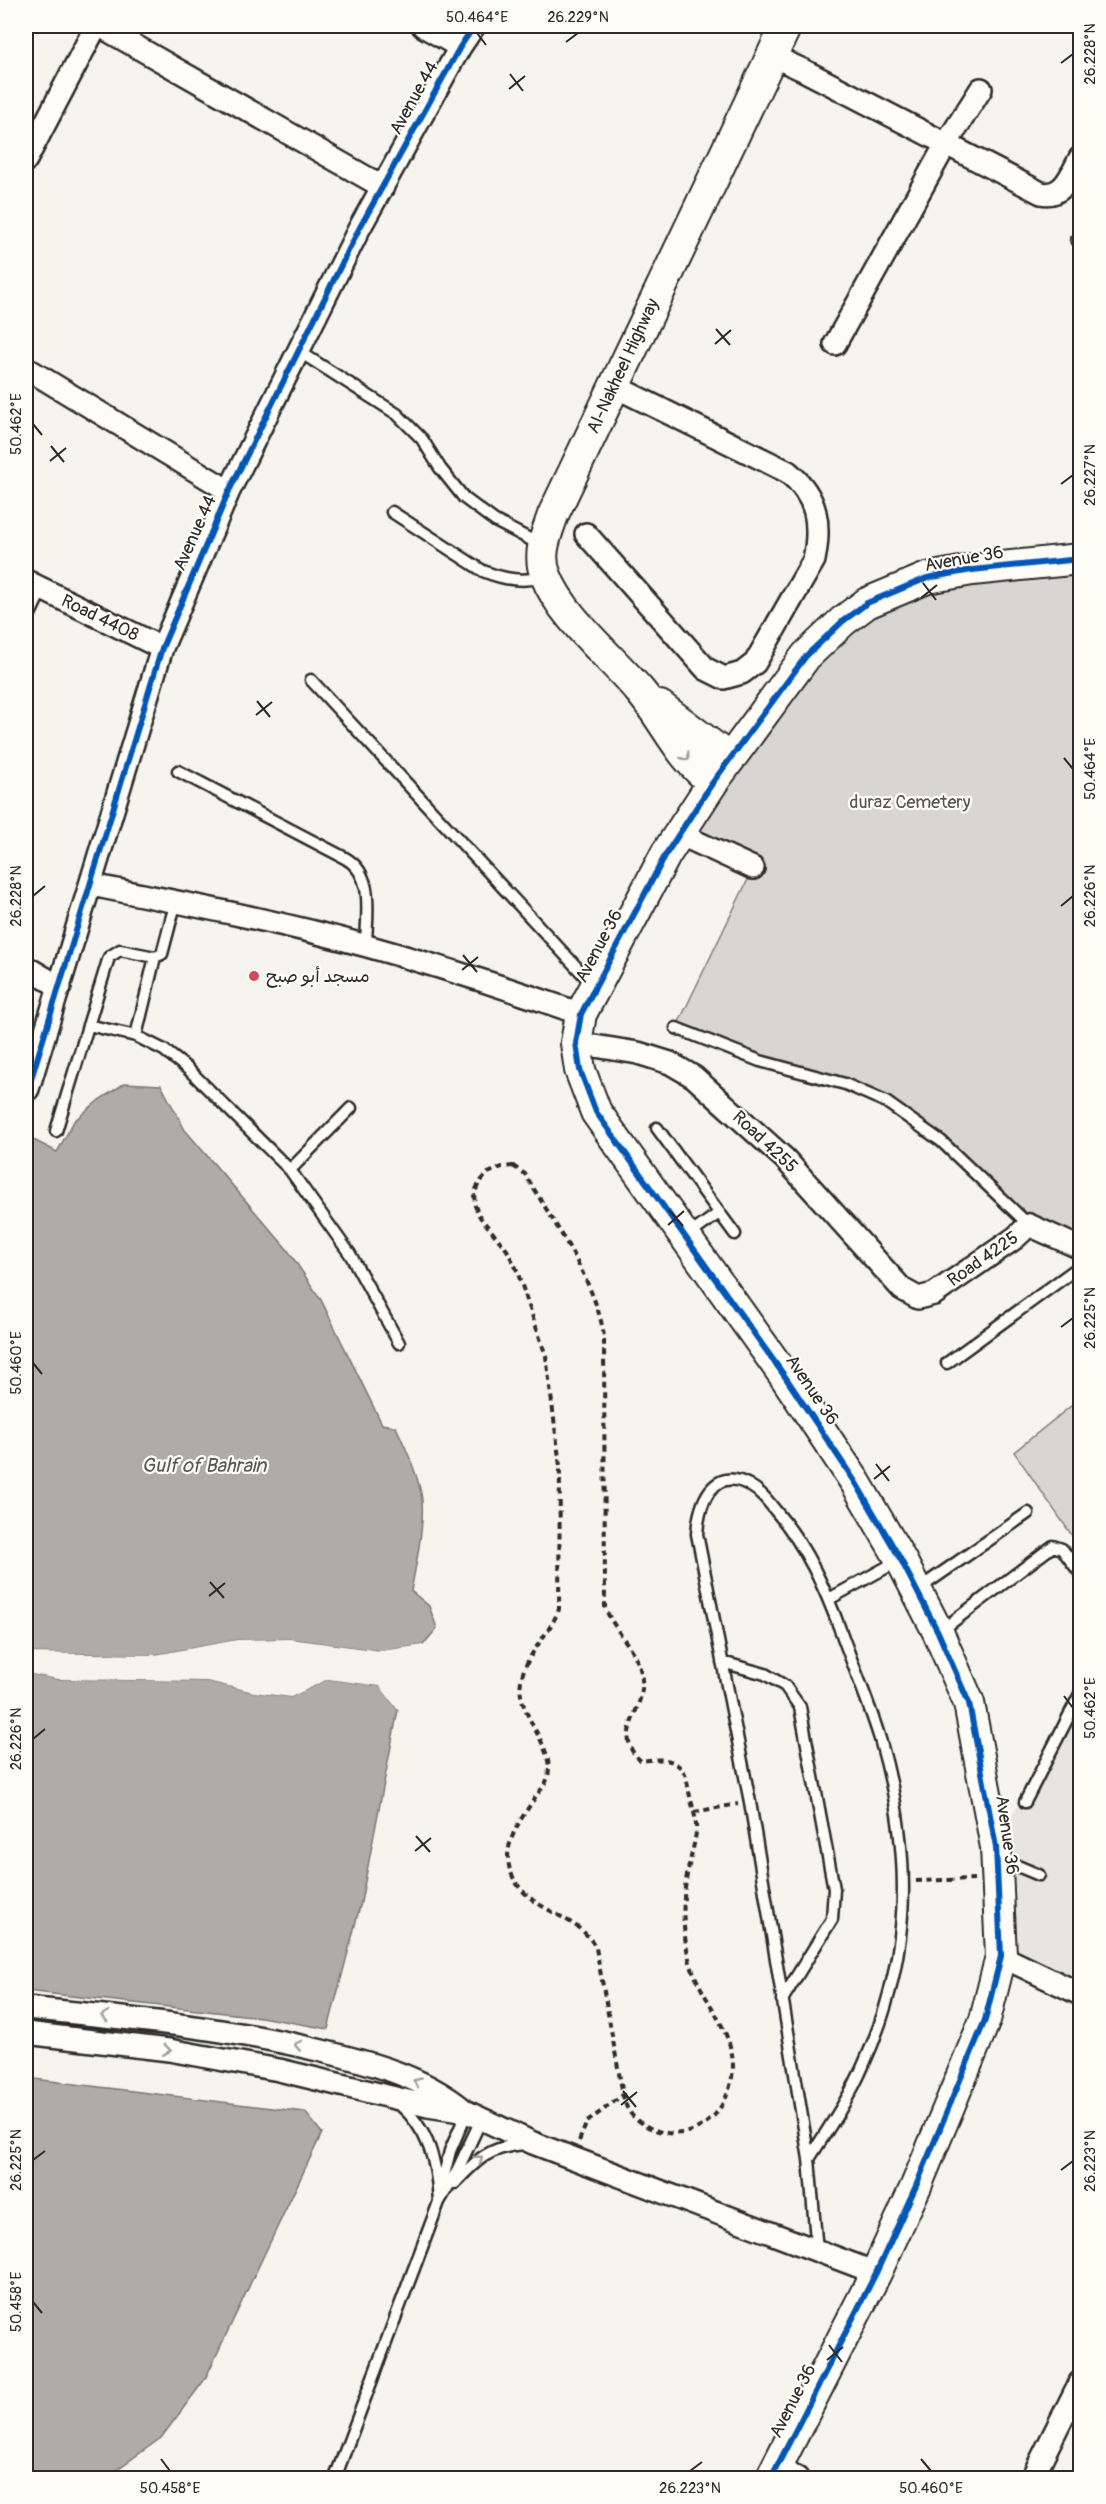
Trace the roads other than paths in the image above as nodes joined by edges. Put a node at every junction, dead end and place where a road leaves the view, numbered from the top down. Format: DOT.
graph roads {
  1 [pos="98,26"];
  2 [pos="423,26"];
  3 [pos="474,26"];
  4 [pos="786,26"];
  5 [pos="460,47"];
  6 [pos="772,56"];
  7 [pos="981,89"];
  8 [pos="946,144"];
  9 [pos="1080,158"];
  10 [pos="26,160"];
  11 [pos="382,186"];
  12 [pos="835,344"];
  13 [pos="300,352"];
  14 [pos="26,368"];
  15 [pos="614,386"];
  16 [pos="230,491"];
  17 [pos="392,512"];
  18 [pos="586,534"];
  19 [pos="542,546"];
  20 [pos="1080,559"];
  21 [pos="546,577"];
  22 [pos="31,584"];
  23 [pos="26,610"];
  24 [pos="162,648"];
  25 [pos="311,680"];
  26 [pos="178,771"];
  27 [pos="722,771"];
  28 [pos="679,834"];
  29 [pos="753,868"];
  30 [pos="91,885"];
  31 [pos="176,901"];
  32 [pos="366,946"];
  33 [pos="155,957"];
  34 [pos="26,967"];
  35 [pos="594,986"];
  36 [pos="60,987"];
  37 [pos="88,1026"];
  38 [pos="676,1028"];
  39 [pos="578,1029"];
  40 [pos="136,1036"];
  41 [pos="28,1089"];
  42 [pos="351,1108"];
  43 [pos="657,1128"];
  44 [pos="56,1131"];
  45 [pos="290,1170"];
  46 [pos="719,1213"];
  47 [pos="1029,1225"];
  48 [pos="735,1234"];
  49 [pos="685,1237"];
  50 [pos="1080,1248"];
  51 [pos="1080,1266"];
  52 [pos="918,1298"];
  53 [pos="399,1343"];
  54 [pos="947,1363"];
  55 [pos="1028,1514"];
  56 [pos="901,1560"];
  57 [pos="1080,1573"];
  58 [pos="917,1590"];
  59 [pos="829,1599"];
  60 [pos="938,1632"];
  61 [pos="722,1662"];
  62 [pos="1080,1694"];
  63 [pos="1025,1803"];
  64 [pos="998,1868"];
  65 [pos="1039,1875"];
  66 [pos="1001,1956"];
  67 [pos="1080,1994"];
  68 [pos="782,2000"];
  69 [pos="26,2007"];
  70 [pos="26,2033"];
  71 [pos="391,2096"];
  72 [pos="474,2115"];
  73 [pos="533,2144"];
  74 [pos="808,2159"];
  75 [pos="439,2202"];
  76 [pos="817,2251"];
  77 [pos="876,2273"];
  78 [pos="1080,2382"];
  79 [pos="781,2475"];
  80 [pos="335,2478"];
  81 [pos="1032,2478"];
  1 -- 10 [label="street"];
  1 -- 11 [label="street"];
  2 -- 5 [label="street"];
  3 -- 5 [label="street, Avenue 44"];
  4 -- 6 [label="street, Al-Nakheel Highway"];
  5 -- 11 [label="street, Avenue 44"];
  6 -- 8 [label="street"];
  6 -- 15 [label="street, Al-Nakheel Highway"];
  7 -- 8 [label="street"];
  8 -- 9 [label="street"];
  8 -- 12 [label="street"];
  11 -- 13 [label="street, Avenue 44"];
  13 -- 16 [label="street, Avenue 44"];
  13 -- 19 [label="lane"];
  14 -- 16 [label="street"];
  15 -- 18 [label="street"];
  15 -- 19 [label="street, Al-Nakheel Highway"];
  16 -- 24 [label="street, Avenue 44"];
  17 -- 21 [label="lane"];
  19 -- 21 [label="street, Al-Nakheel Highway"];
  20 -- 27 [label="street, Avenue 36"];
  21 -- 27 [label="street, Al-Nakheel Highway"];
  22 -- 23 [label="street, Road 4408"];
  22 -- 24 [label="street, Road 4408"];
  24 -- 30 [label="street, Avenue 44"];
  25 -- 35 [label="lane"];
  26 -- 32 [label="lane"];
  27 -- 28 [label="street, Avenue 36"];
  28 -- 29 [label="street"];
  28 -- 35 [label="street, Avenue 36"];
  30 -- 31 [label="street, Road 4255"];
  30 -- 36 [label="street, Avenue 44"];
  31 -- 32 [label="street, Road 4255"];
  31 -- 33 [label="lane"];
  32 -- 39 [label="street, Road 4255"];
  33 -- 37 [label="lane"];
  33 -- 40 [label="lane"];
  34 -- 36 [label="street"];
  35 -- 39 [label="street, Avenue 36"];
  36 -- 41 [label="street, Avenue 44"];
  37 -- 40 [label="lane"];
  37 -- 44 [label="lane"];
  38 -- 47 [label="lane"];
  39 -- 49 [label="street, Avenue 36"];
  39 -- 52 [label="street, Road 4255"];
  40 -- 45 [label="lane"];
  42 -- 45 [label="lane"];
  43 -- 46 [label="lane"];
  45 -- 53 [label="lane"];
  46 -- 48 [label="lane"];
  46 -- 49 [label="lane"];
  47 -- 50 [label="street, Road 4225"];
  47 -- 52 [label="street, Road 4225"];
  49 -- 56 [label="street, Avenue 36"];
  51 -- 54 [label="lane"];
  55 -- 58 [label="lane"];
  56 -- 58 [label="street, Avenue 36"];
  56 -- 59 [label="lane"];
  57 -- 60 [label="lane"];
  58 -- 60 [label="street, Avenue 36"];
  59 -- 61 [label="lane"];
  59 -- 74 [label="lane"];
  60 -- 64 [label="street, Avenue 36"];
  61 -- 68 [label="lane"];
  61 -- 68 [label="lane"];
  62 -- 63 [label="lane"];
  64 -- 65 [label="lane"];
  64 -- 66 [label="street, Avenue 36"];
  66 -- 67 [label="street"];
  66 -- 77 [label="street, Avenue 36"];
  68 -- 74 [label="lane"];
  72 -- 69 [label="street, one-way"];
  70 -- 71 [label="street, one-way"];
  71 -- 72 [label="street"];
  71 -- 75 [label="lane"];
  72 -- 73 [label="street"];
  72 -- 75 [label="lane"];
  72 -- 75 [label="lane"];
  75 -- 73 [label="lane, one-way"];
  73 -- 76 [label="street"];
  74 -- 76 [label="lane"];
  75 -- 80 [label="lane"];
  76 -- 77 [label="street"];
  77 -- 79 [label="street, Avenue 36"];
  78 -- 81 [label="street"];
}
